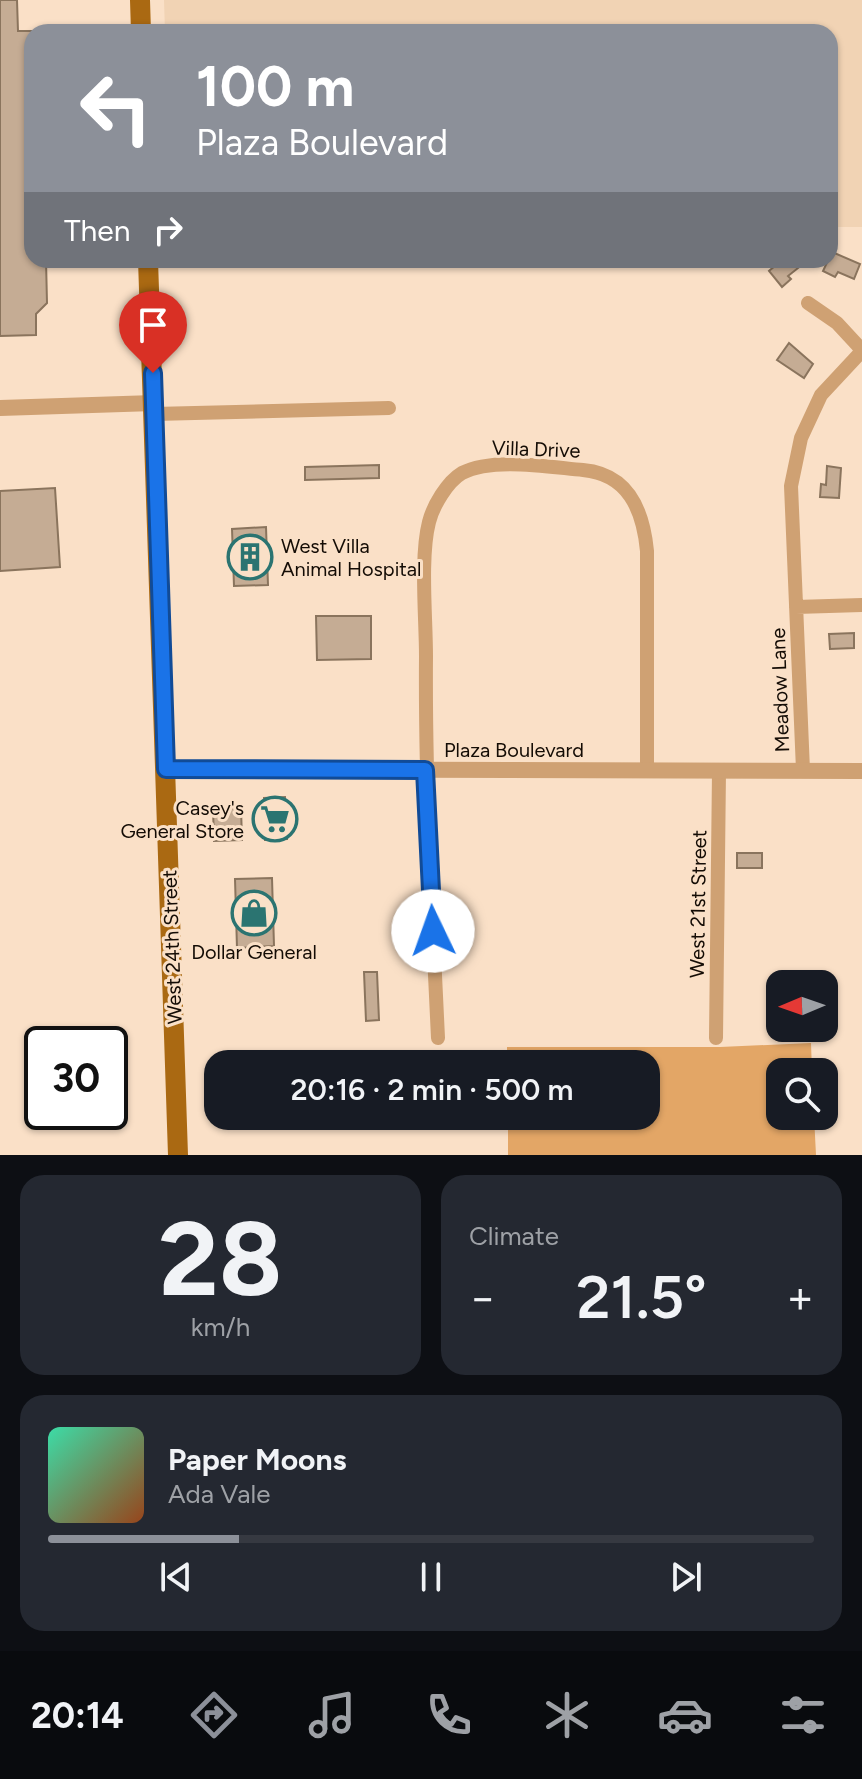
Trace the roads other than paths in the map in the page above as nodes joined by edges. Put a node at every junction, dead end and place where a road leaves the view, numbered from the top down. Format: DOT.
graph roads {
  1 [pos="140,0"];
  2 [pos="141,24"];
  3 [pos="148,268"];
  4 [pos="808,303"];
  5 [pos="862,350"];
  6 [pos="0,408"];
  7 [pos="389,408"];
  8 [pos="154,409"];
  9 [pos="862,605"];
  10 [pos="796,607"];
  11 [pos="166,769"];
  12 [pos="425,770"];
  13 [pos="803,770"];
  14 [pos="647,771"];
  15 [pos="719,771"];
  16 [pos="862,771"];
  17 [pos="438,1038"];
  18 [pos="716,1038"];
  19 [pos="178,1155"];
  1 -- 2 [label="main road"];
  3 -- 8 [label="main road, West 24th Street"];
  4 -- 5 [label="street"];
  5 -- 10 [label="street, Meadow Lane"];
  6 -- 8 [label="street"];
  7 -- 8 [label="street"];
  8 -- 11 [label="main road, West 24th Street"];
  9 -- 10 [label="street, Meadow Lane"];
  10 -- 13 [label="street, Meadow Lane"];
  11 -- 12 [label="street, Plaza Boulevard"];
  11 -- 19 [label="main road, West 24th Street"];
  12 -- 14 [label="street, Plaza Boulevard"];
  12 -- 14 [label="street, Villa Drive"];
  12 -- 17 [label="street, Villa Drive"];
  13 -- 15 [label="street, Plaza Boulevard"];
  13 -- 16 [label="street, Plaza Boulevard"];
  14 -- 15 [label="street, Plaza Boulevard"];
  15 -- 18 [label="street, West 21st Street"];
}
